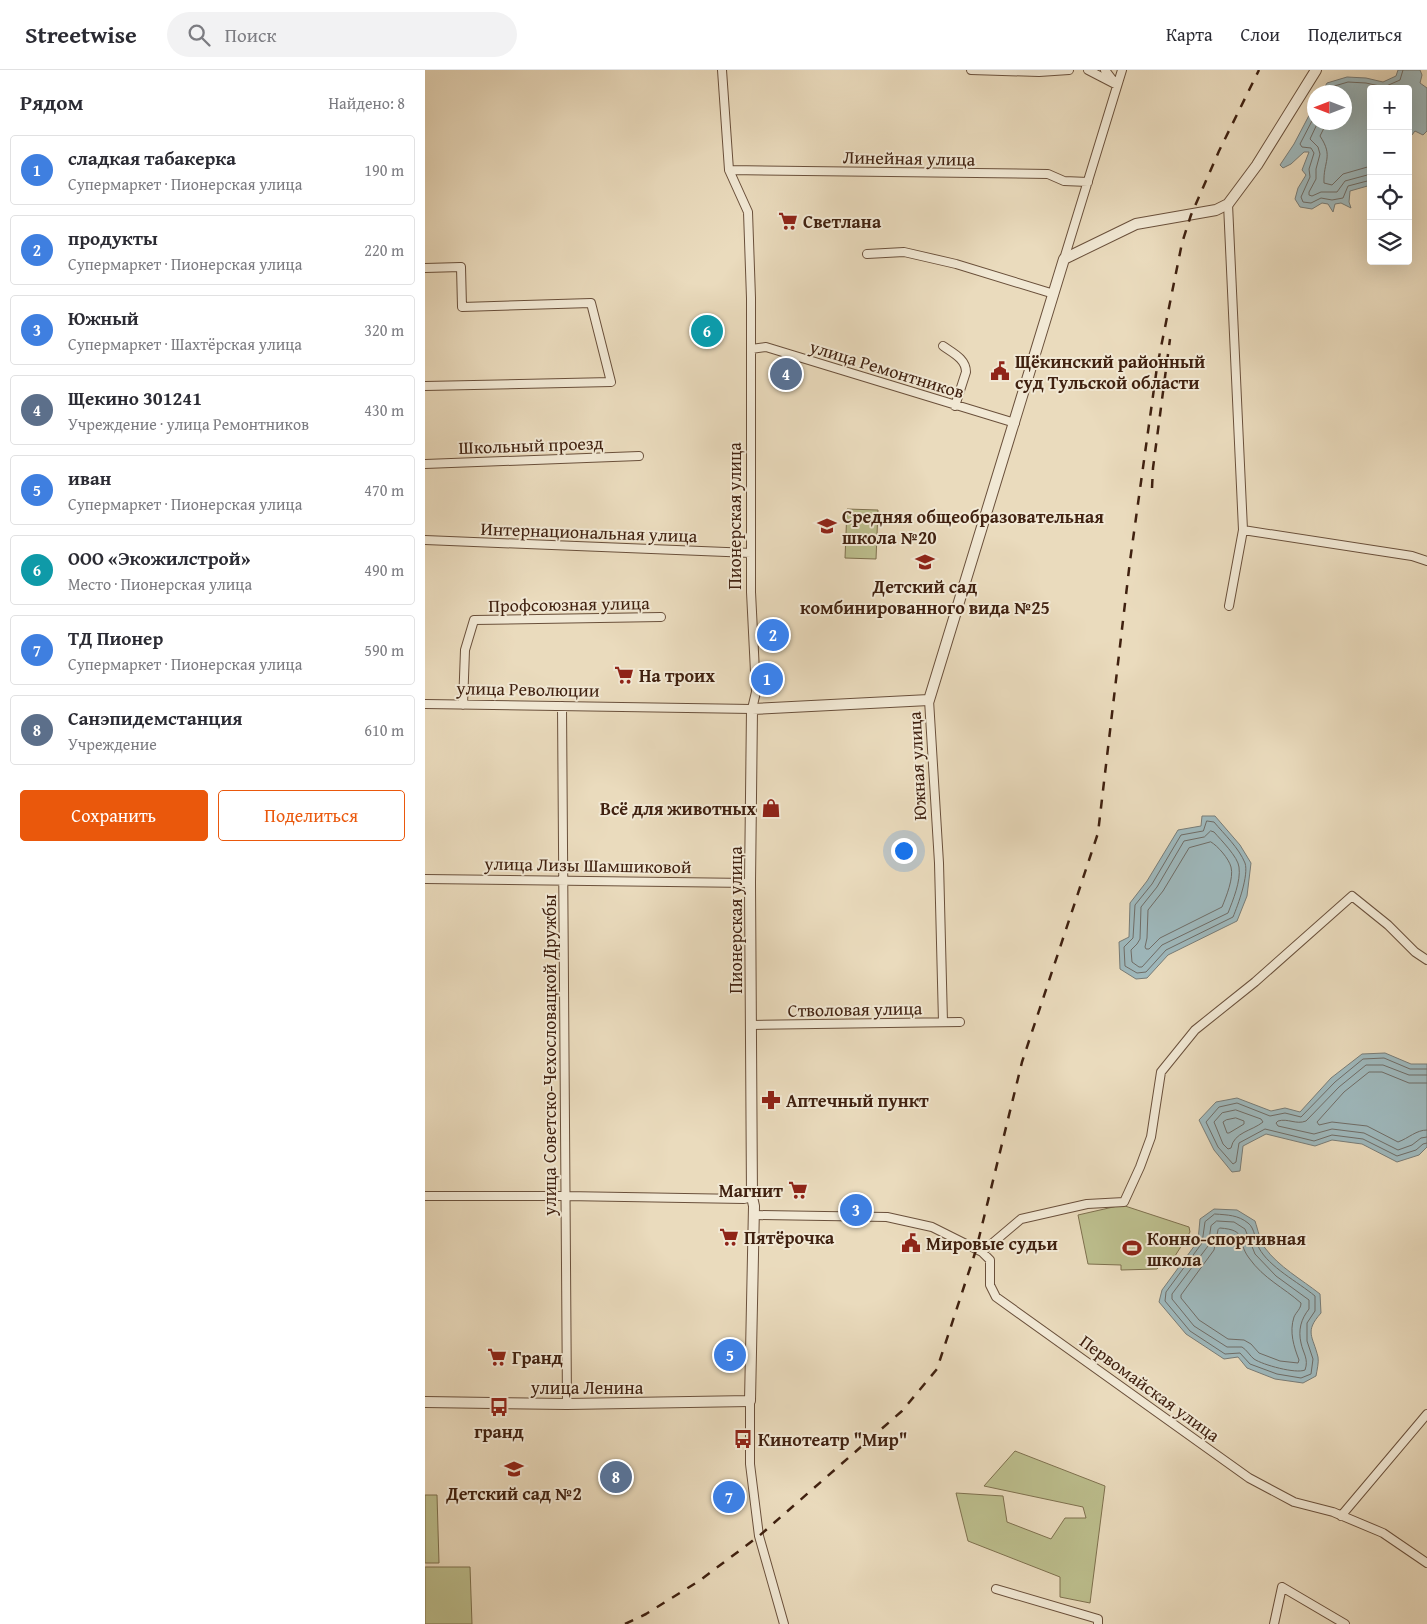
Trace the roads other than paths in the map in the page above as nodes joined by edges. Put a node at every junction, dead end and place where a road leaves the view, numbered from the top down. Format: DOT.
graph roads {
  1 [pos="722,70"];
  2 [pos="971,70"];
  3 [pos="1069,70"];
  4 [pos="1088,70"];
  5 [pos="1105,70"];
  6 [pos="1121,70"];
  7 [pos="1316,70"];
  8 [pos="1117,85"];
  9 [pos="729,170"];
  10 [pos="1088,182"];
  11 [pos="1228,204"];
  12 [pos="867,254"];
  13 [pos="1064,259"];
  14 [pos="425,268"];
  15 [pos="1055,294"];
  16 [pos="943,346"];
  17 [pos="751,350"];
  18 [pos="425,386"];
  19 [pos="955,406"];
  20 [pos="1015,423"];
  21 [pos="639,456"];
  22 [pos="425,464"];
  23 [pos="1243,530"];
  24 [pos="425,540"];
  25 [pos="751,553"];
  26 [pos="1427,561"];
  27 [pos="1229,606"];
  28 [pos="661,617"];
  29 [pos="929,700"];
  30 [pos="425,704"];
  31 [pos="463,705"];
  32 [pos="562,706"];
  33 [pos="753,709"];
  34 [pos="425,879"];
  35 [pos="563,879"];
  36 [pos="750,883"];
  37 [pos="1427,960"];
  38 [pos="943,1022"];
  39 [pos="960,1022"];
  40 [pos="751,1025"];
  41 [pos="425,1196"];
  42 [pos="565,1196"];
  43 [pos="752,1196"];
  44 [pos="754,1215"];
  45 [pos="979,1251"];
  46 [pos="750,1401"];
  47 [pos="425,1402"];
  48 [pos="567,1404"];
  49 [pos="1427,1414"];
  50 [pos="1341,1516"];
  51 [pos="1427,1552"];
  52 [pos="1424,1561"];
  53 [pos="997,1589"];
  54 [pos="783,1624"];
  55 [pos="1098,1624"];
  56 [pos="1274,1624"];
  57 [pos="1345,1624"];
  1 -- 9 [label="street"];
  2 -- 3 [label="street"];
  4 -- 8 [label="street"];
  5 -- 8 [label="street"];
  6 -- 8 [label="street"];
  7 -- 11 [label="street"];
  8 -- 10 [label="street"];
  9 -- 10 [label="street, Линейная улица"];
  9 -- 17 [label="street, Пионерская улица"];
  10 -- 13 [label="street"];
  11 -- 13 [label="street"];
  11 -- 23 [label="street"];
  12 -- 15 [label="street"];
  13 -- 15 [label="street, Южная улица"];
  14 -- 18 [label="street"];
  15 -- 20 [label="street, Южная улица"];
  16 -- 19 [label="street"];
  17 -- 19 [label="street, улица Ремонтников"];
  17 -- 25 [label="street, Пионерская улица"];
  19 -- 20 [label="street, улица Ремонтников"];
  20 -- 29 [label="street, Южная улица"];
  21 -- 22 [label="street, Школьный проезд"];
  23 -- 26 [label="street"];
  23 -- 27 [label="street"];
  24 -- 25 [label="street, Интернациональная улица"];
  25 -- 33 [label="street, Пионерская улица"];
  28 -- 31 [label="street, Профсоюзная улица"];
  29 -- 33 [label="street, улица Революции"];
  29 -- 38 [label="street, Южная улица"];
  30 -- 31 [label="street, улица Революции"];
  31 -- 32 [label="street, улица Революции"];
  32 -- 33 [label="street, улица Революции"];
  32 -- 35 [label="street, улица Советско-Чехословацкой Дружбы"];
  33 -- 36 [label="street, Пионерская улица"];
  34 -- 35 [label="street, улица Лизы Шамшиковой"];
  35 -- 36 [label="street, улица Лизы Шамшиковой"];
  35 -- 42 [label="street, улица Советско-Чехословацкой Дружбы"];
  36 -- 40 [label="street, Пионерская улица"];
  37 -- 45 [label="street"];
  38 -- 39 [label="street, Стволовая улица"];
  38 -- 40 [label="street, Стволовая улица"];
  40 -- 43 [label="street, Пионерская улица"];
  41 -- 42 [label="street"];
  42 -- 43 [label="street"];
  42 -- 48 [label="street, улица Советско-Чехословацкой Дружбы"];
  43 -- 44 [label="street, Пионерская улица"];
  44 -- 45 [label="street"];
  44 -- 46 [label="street, Пионерская улица"];
  45 -- 50 [label="street, Первомайская улица"];
  46 -- 48 [label="street, улица Ленина"];
  46 -- 54 [label="street, Пионерская улица"];
  47 -- 48 [label="street, улица Ленина"];
  49 -- 50 [label="street"];
  50 -- 52 [label="street, Первомайская улица"];
  51 -- 52 [label="street"];
  53 -- 55 [label="street"];
  56 -- 57 [label="street"];
}
